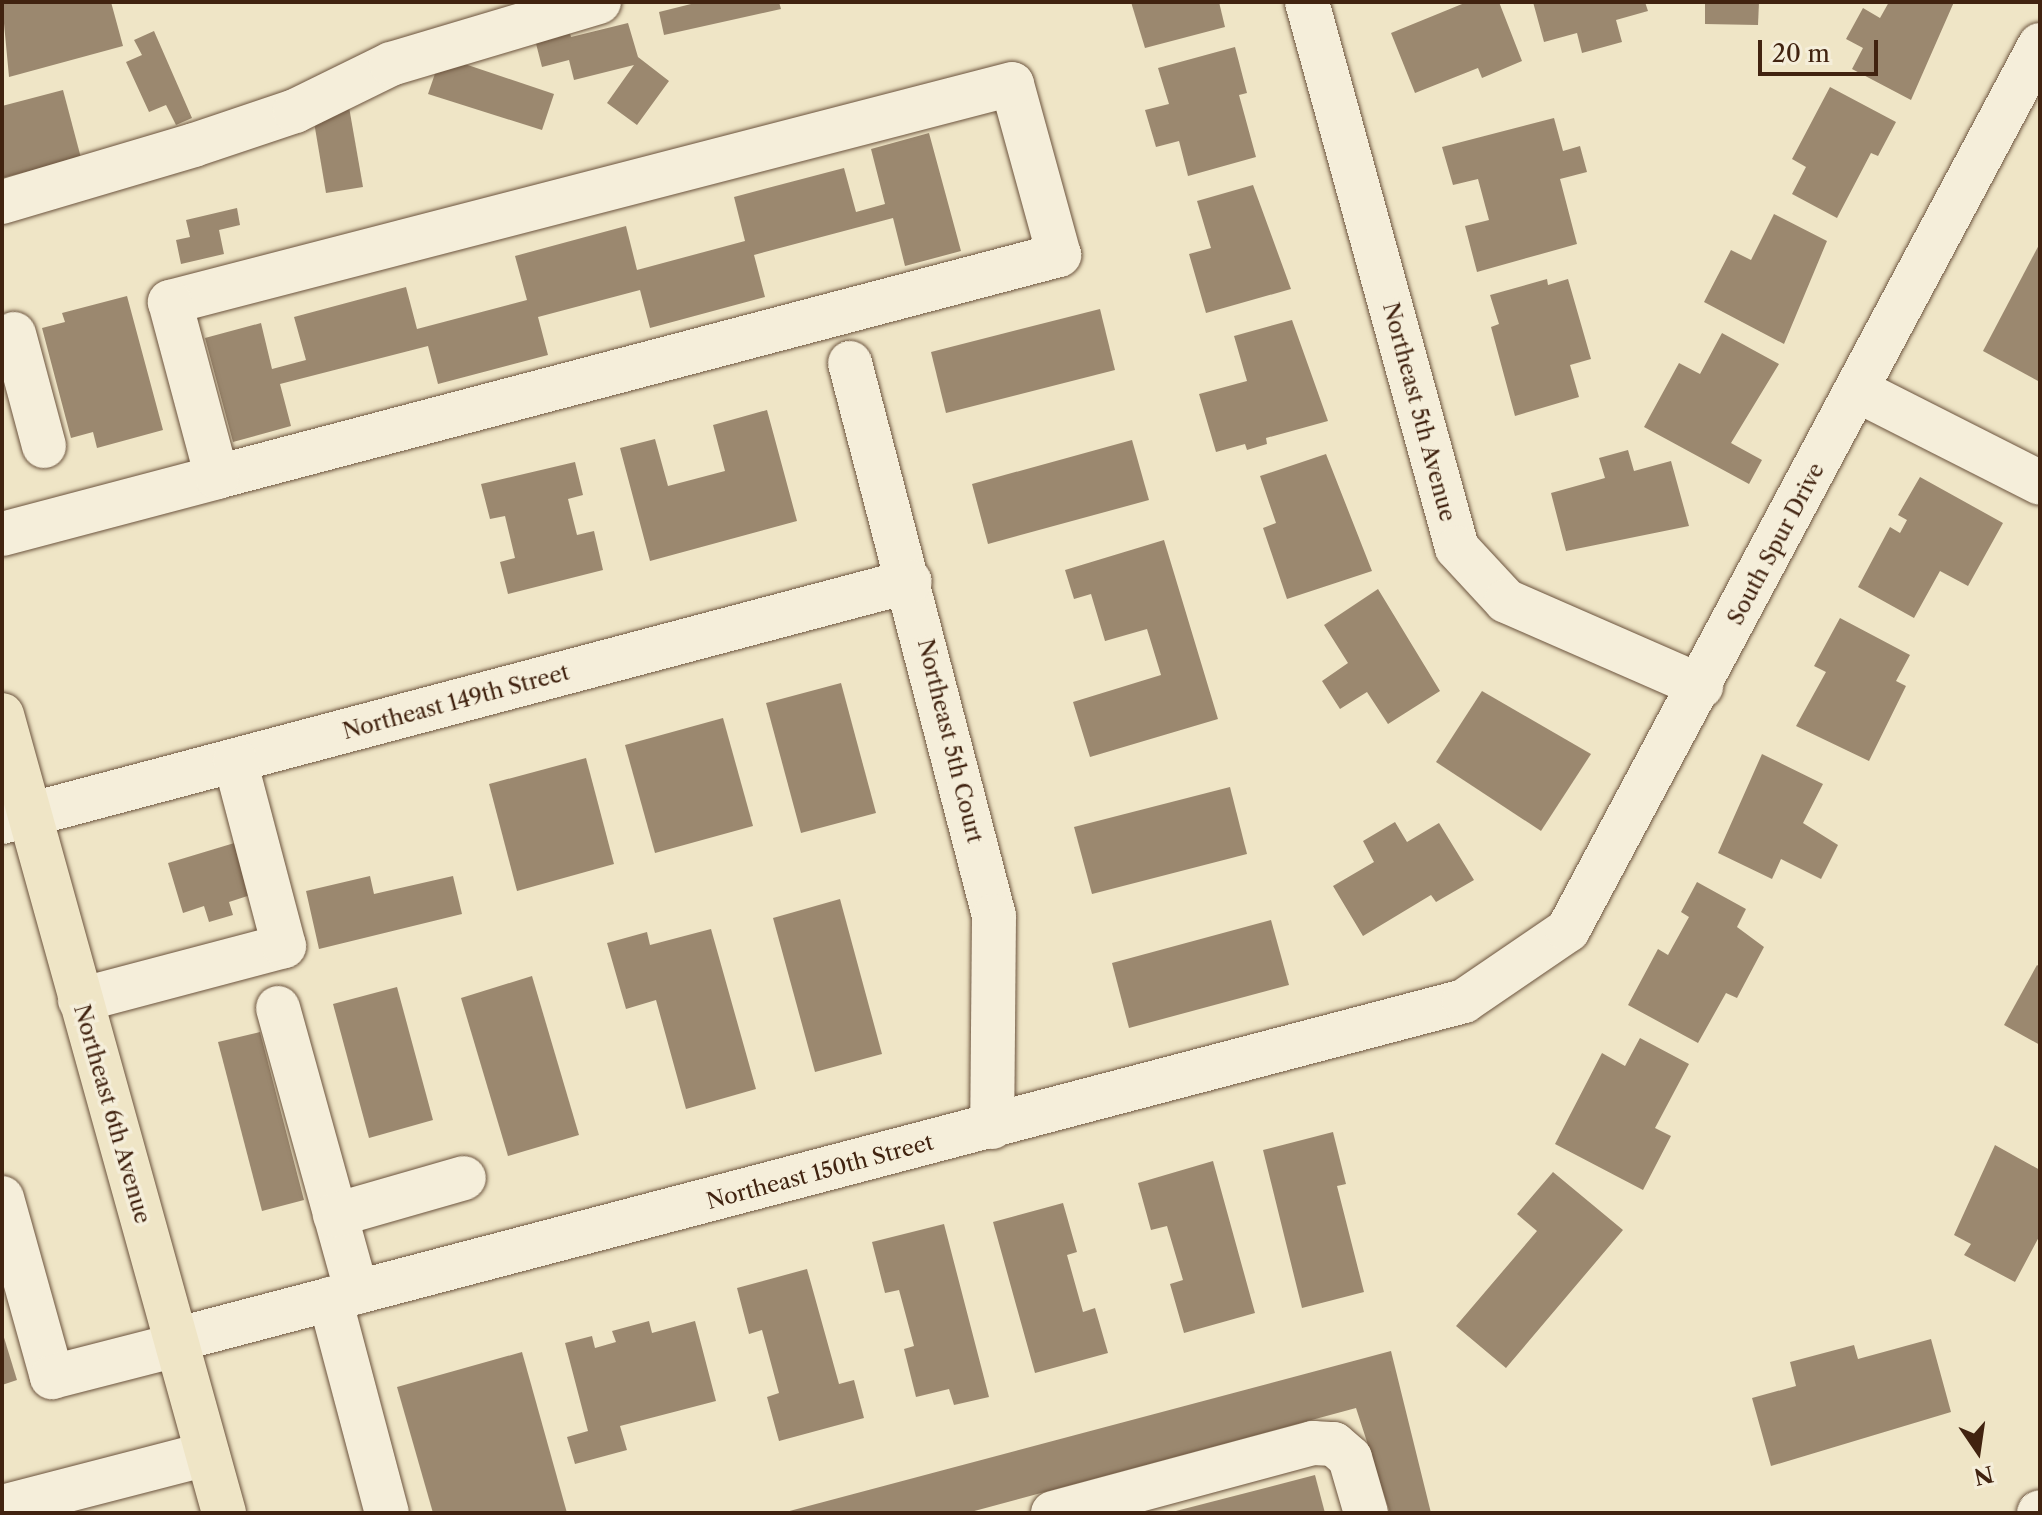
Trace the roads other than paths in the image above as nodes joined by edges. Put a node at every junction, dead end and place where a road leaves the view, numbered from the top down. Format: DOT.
graph roads {
  1 [pos="599,2"];
  2 [pos="1307,2"];
  3 [pos="2040,45"];
  4 [pos="2,202"];
  5 [pos="14,334"];
  6 [pos="850,363"];
  7 [pos="1857,390"];
  8 [pos="15,392"];
  9 [pos="44,446"];
  10 [pos="217,477"];
  11 [pos="2040,483"];
  12 [pos="2,534"];
  13 [pos="910,581"];
  14 [pos="1701,686"];
  15 [pos="2,715"];
  16 [pos="235,760"];
  17 [pos="16,819"];
  18 [pos="80,1000"];
  19 [pos="1464,1001"];
  20 [pos="278,1008"];
  21 [pos="992,1127"];
  22 [pos="464,1178"];
  23 [pos="2,1198"];
  24 [pos="335,1215"];
  25 [pos="343,1296"];
  26 [pos="176,1342"];
  27 [pos="207,1454"];
  28 [pos="2,1507"];
  29 [pos="224,1513"];
  30 [pos="387,1513"];
  31 [pos="1053,1513"];
  32 [pos="1366,1513"];
  1 -- 4 [label="street"];
  2 -- 14 [label="street, Northeast 5th Avenue"];
  3 -- 7 [label="street, South Spur Drive"];
  5 -- 8 [label="street"];
  6 -- 13 [label="street, Northeast 5th Court"];
  7 -- 11 [label="street"];
  7 -- 14 [label="street, South Spur Drive"];
  8 -- 9 [label="street"];
  10 -- 10 [label="street"];
  10 -- 12 [label="street"];
  13 -- 16 [label="street, Northeast 149th Street"];
  13 -- 21 [label="street, Northeast 5th Court"];
  14 -- 19 [label="street, South Spur Drive"];
  15 -- 17 [label="main road, Northeast 6th Avenue"];
  16 -- 17 [label="street, Northeast 149th Street"];
  16 -- 18 [label="street"];
  17 -- 18 [label="main road, Northeast 6th Avenue"];
  18 -- 26 [label="main road, Northeast 6th Avenue"];
  19 -- 21 [label="street, Northeast 150th Street"];
  20 -- 24 [label="street"];
  21 -- 25 [label="street, Northeast 150th Street"];
  22 -- 24 [label="street"];
  23 -- 26 [label="street, Northeast 150th Street"];
  24 -- 25 [label="street"];
  25 -- 26 [label="street, Northeast 150th Street"];
  25 -- 30 [label="street"];
  26 -- 27 [label="main road, Northeast 6th Avenue"];
  27 -- 28 [label="street"];
  27 -- 29 [label="main road, Northeast 6th Avenue"];
  31 -- 32 [label="street"];
}
